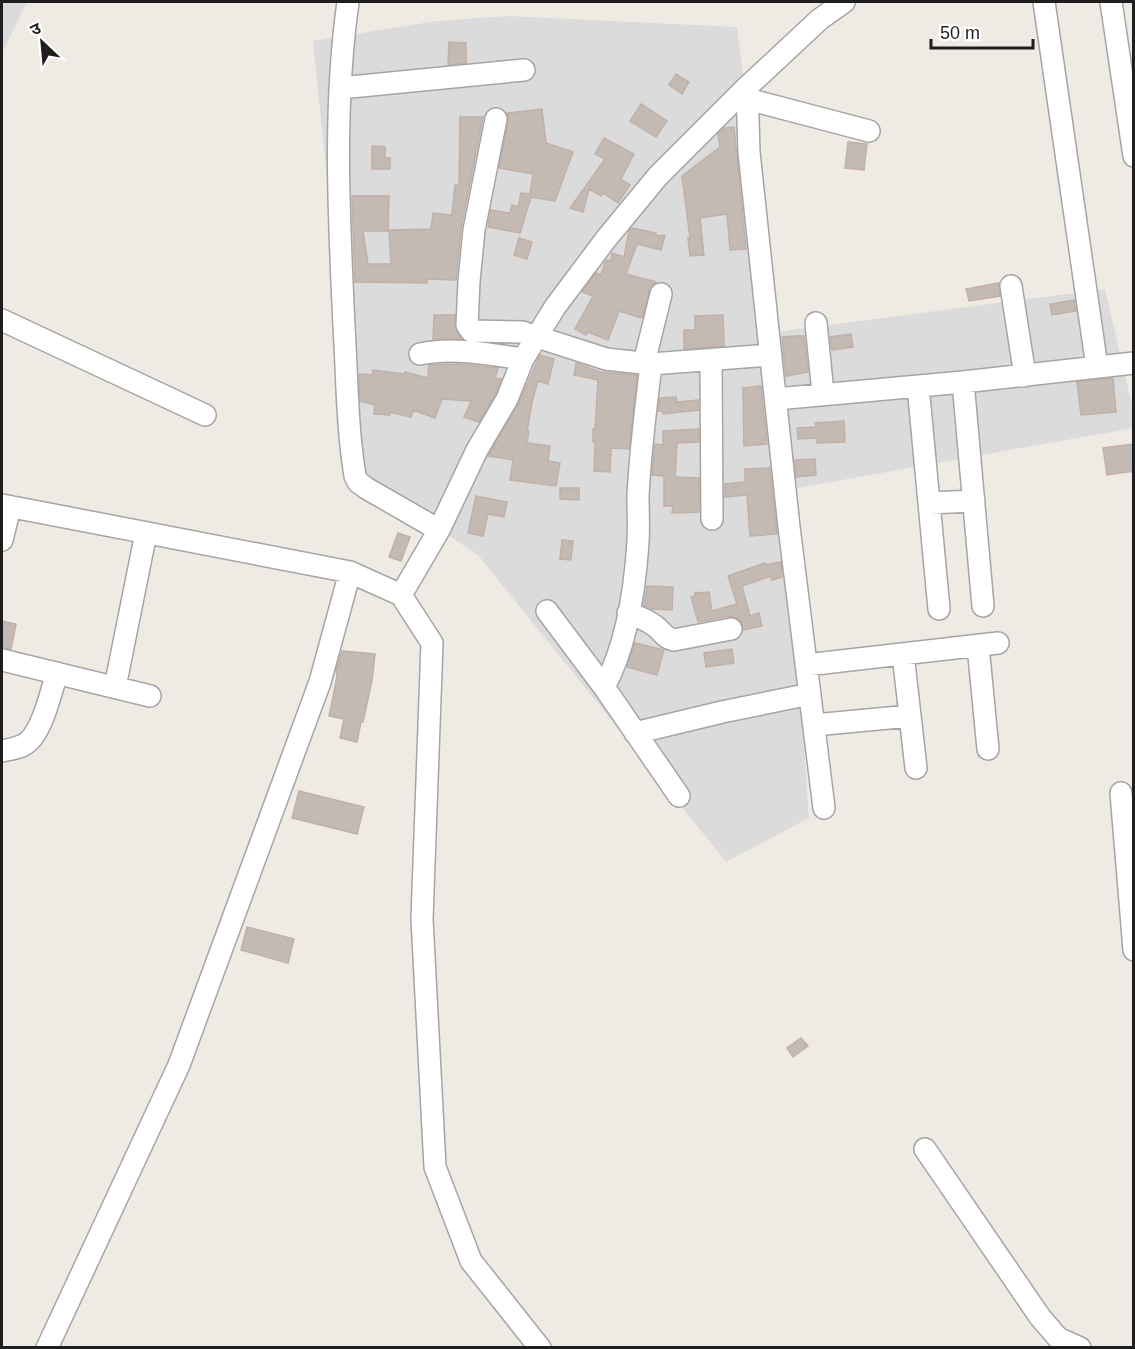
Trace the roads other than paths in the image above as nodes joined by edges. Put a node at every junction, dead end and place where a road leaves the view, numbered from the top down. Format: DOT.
graph roads {
  1 [pos="348,2"];
  2 [pos="844,2"];
  3 [pos="1044,2"];
  4 [pos="1111,2"];
  5 [pos="524,70"];
  6 [pos="340,88"];
  7 [pos="747,93"];
  8 [pos="496,119"];
  9 [pos="869,131"];
  10 [pos="1134,156"];
  11 [pos="1011,286"];
  12 [pos="661,294"];
  13 [pos="2,320"];
  14 [pos="816,323"];
  15 [pos="536,335"];
  16 [pos="420,354"];
  17 [pos="771,355"];
  18 [pos="523,359"];
  19 [pos="711,360"];
  20 [pos="1134,363"];
  21 [pos="647,364"];
  22 [pos="1097,368"];
  23 [pos="1025,376"];
  24 [pos="963,382"];
  25 [pos="918,386"];
  26 [pos="823,394"];
  27 [pos="776,399"];
  28 [pos="205,415"];
  29 [pos="974,501"];
  30 [pos="929,503"];
  31 [pos="6,506"];
  32 [pos="712,519"];
  33 [pos="439,530"];
  34 [pos="146,533"];
  35 [pos="2,540"];
  36 [pos="350,572"];
  37 [pos="401,596"];
  38 [pos="983,606"];
  39 [pos="939,609"];
  40 [pos="548,611"];
  41 [pos="628,613"];
  42 [pos="731,629"];
  43 [pos="903,654"];
  44 [pos="2,660"];
  45 [pos="806,664"];
  46 [pos="57,673"];
  47 [pos="115,687"];
  48 [pos="604,687"];
  49 [pos="810,694"];
  50 [pos="150,696"];
  51 [pos="910,716"];
  52 [pos="814,725"];
  53 [pos="635,733"];
  54 [pos="988,749"];
  55 [pos="2,751"];
  56 [pos="916,768"];
  57 [pos="1120,793"];
  58 [pos="679,796"];
  59 [pos="824,808"];
  60 [pos="1132,919"];
  61 [pos="1134,950"];
  62 [pos="925,1149"];
  63 [pos="1056,1344"];
  64 [pos="47,1347"];
  65 [pos="540,1347"];
  66 [pos="1080,1347"];
  1 -- 6 [label="street"];
  2 -- 7 [label="street"];
  3 -- 22 [label="street"];
  4 -- 10 [label="street"];
  5 -- 6 [label="street"];
  6 -- 33 [label="street"];
  7 -- 9 [label="street"];
  7 -- 15 [label="street"];
  7 -- 17 [label="street"];
  8 -- 15 [label="street"];
  11 -- 23 [label="street"];
  12 -- 21 [label="street"];
  13 -- 28 [label="street"];
  14 -- 26 [label="street"];
  15 -- 18 [label="street"];
  15 -- 21 [label="street"];
  16 -- 18 [label="street"];
  17 -- 19 [label="street"];
  17 -- 27 [label="street"];
  18 -- 33 [label="street"];
  19 -- 21 [label="street"];
  19 -- 32 [label="street"];
  20 -- 22 [label="street"];
  21 -- 41 [label="street"];
  22 -- 23 [label="street"];
  23 -- 24 [label="street"];
  24 -- 25 [label="street"];
  24 -- 29 [label="street"];
  25 -- 26 [label="street"];
  25 -- 30 [label="street"];
  26 -- 27 [label="street"];
  27 -- 45 [label="street"];
  29 -- 30 [label="street"];
  29 -- 38 [label="street"];
  30 -- 39 [label="street"];
  31 -- 34 [label="street"];
  31 -- 35 [label="street"];
  33 -- 37 [label="street"];
  34 -- 36 [label="street"];
  34 -- 47 [label="street"];
  36 -- 37 [label="street"];
  36 -- 64 [label="street"];
  37 -- 65 [label="street"];
  40 -- 48 [label="street"];
  41 -- 42 [label="street"];
  41 -- 48 [label="street"];
  43 -- 45 [label="street"];
  43 -- 51 [label="street"];
  43 -- 54 [label="street"];
  44 -- 46 [label="street"];
  45 -- 49 [label="street"];
  46 -- 47 [label="street"];
  46 -- 55 [label="street"];
  47 -- 50 [label="street"];
  48 -- 53 [label="street"];
  49 -- 52 [label="street"];
  49 -- 53 [label="street"];
  51 -- 52 [label="street"];
  51 -- 56 [label="street"];
  52 -- 59 [label="street"];
  53 -- 58 [label="street"];
  57 -- 60 [label="street"];
  60 -- 61 [label="street"];
  62 -- 63 [label="street"];
  63 -- 66 [label="street"];
}
